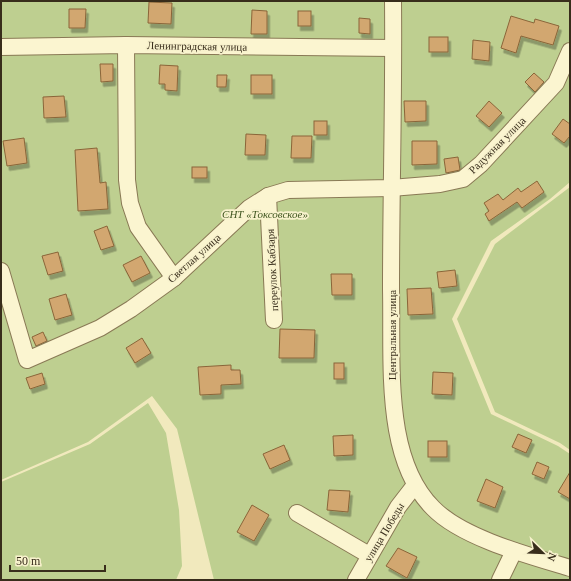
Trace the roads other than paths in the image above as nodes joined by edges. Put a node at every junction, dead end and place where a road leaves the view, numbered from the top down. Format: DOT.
graph roads {
  1 [pos="393,1"];
  2 [pos="126,45"];
  3 [pos="1,46"];
  4 [pos="393,48"];
  5 [pos="570,51"];
  6 [pos="391,188"];
  7 [pos="268,196"];
  8 [pos="1,271"];
  9 [pos="174,278"];
  10 [pos="274,320"];
  11 [pos="415,485"];
  12 [pos="297,513"];
  13 [pos="514,551"];
  14 [pos="369,555"];
  15 [pos="570,568"];
  16 [pos="356,580"];
  17 [pos="500,580"];
  1 -- 4 [label="street, Центральная улица"];
  2 -- 3 [label="street, Ленинградская улица"];
  2 -- 4 [label="street, Ленинградская улица"];
  2 -- 9 [label="street"];
  4 -- 6 [label="street, Центральная улица"];
  5 -- 6 [label="street, Радужная улица"];
  6 -- 7 [label="street, Светлая улица"];
  6 -- 11 [label="street, Центральная улица"];
  7 -- 9 [label="street, Светлая улица"];
  7 -- 10 [label="street, переулок Кабзаря"];
  8 -- 9 [label="street, Светлая улица"];
  11 -- 13 [label="street, Центральная улица"];
  11 -- 14 [label="street, улица Победы"];
  12 -- 14 [label="street"];
  13 -- 15 [label="street, Центральная улица"];
  13 -- 17 [label="street"];
  14 -- 16 [label="street, улица Победы"];
}
